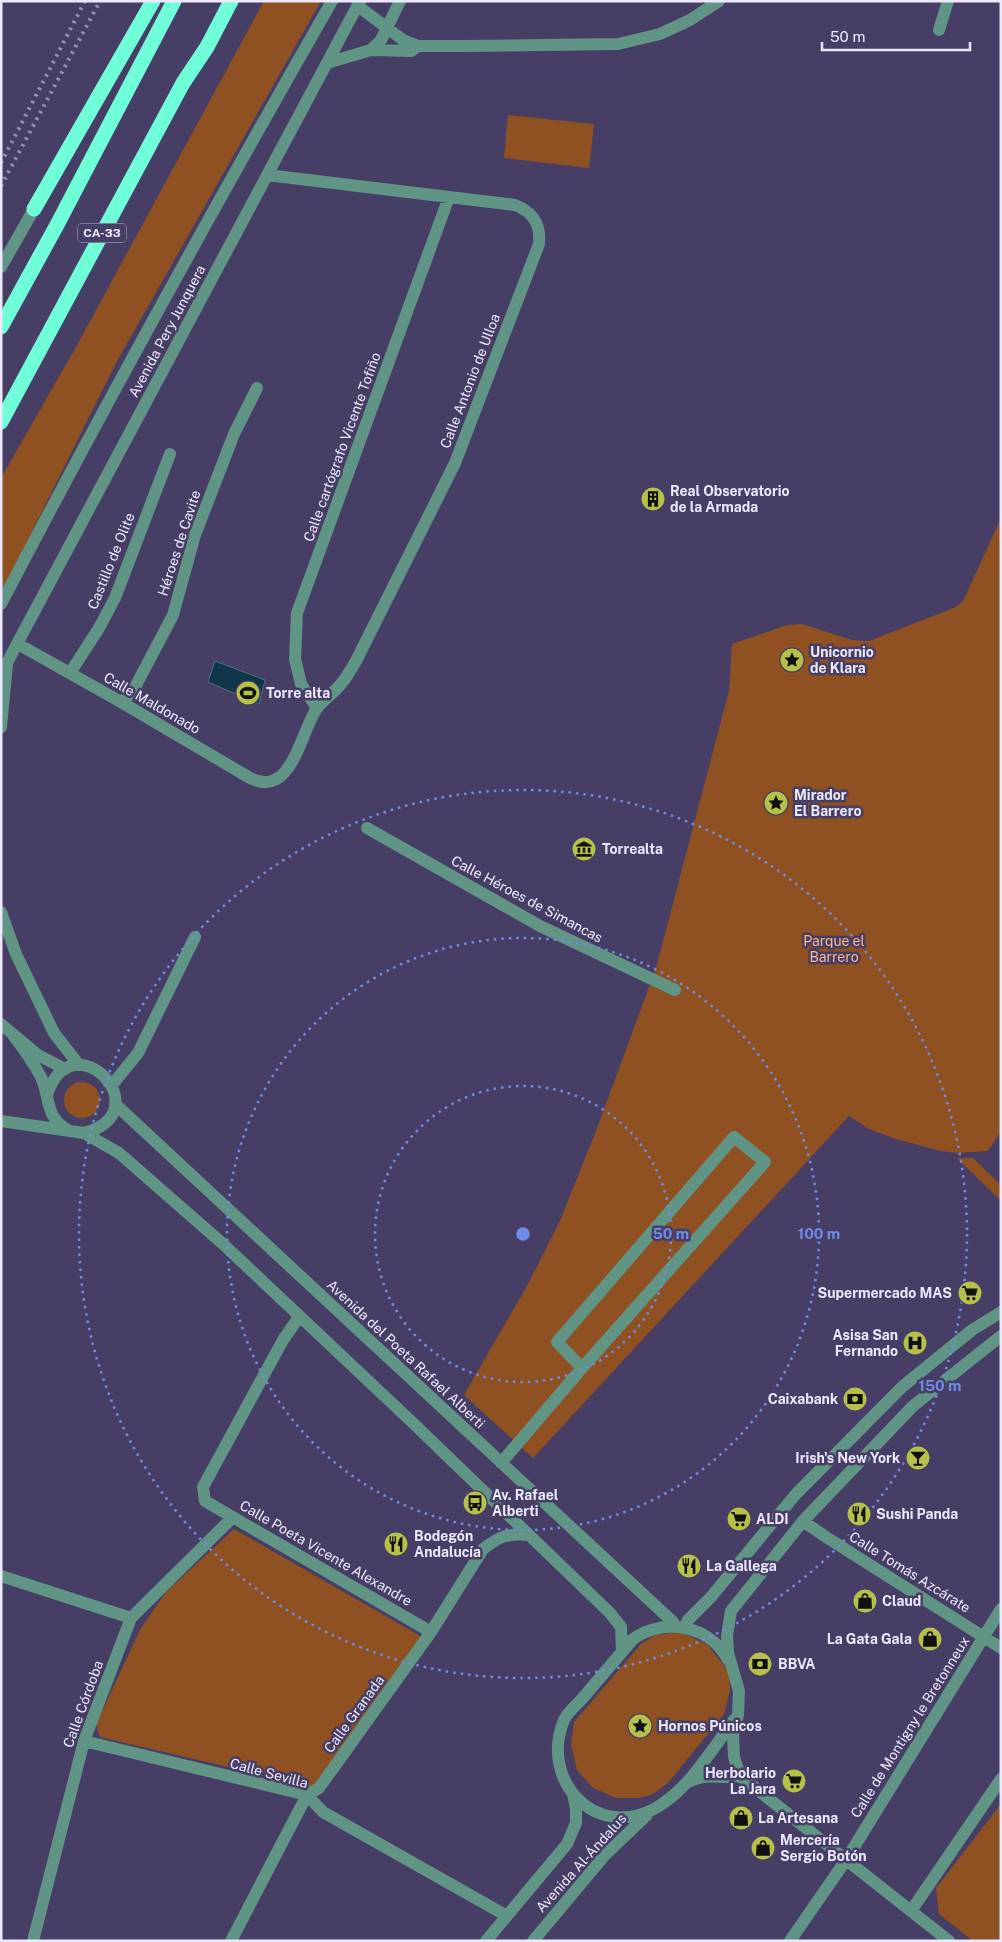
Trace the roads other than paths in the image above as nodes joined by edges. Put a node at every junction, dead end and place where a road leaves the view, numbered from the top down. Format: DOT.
graph roads {
  1 [pos="153,1"];
  2 [pos="174,1"];
  3 [pos="231,1"];
  4 [pos="332,1"];
  5 [pos="400,1"];
  6 [pos="719,1"];
  7 [pos="948,1"];
  8 [pos="359,4"];
  9 [pos="387,27"];
  10 [pos="939,30"];
  11 [pos="418,46"];
  12 [pos="371,50"];
  13 [pos="327,63"];
  14 [pos="267,175"];
  15 [pos="449,198"];
  16 [pos="34,209"];
  17 [pos="1,267"];
  18 [pos="1,327"];
  19 [pos="257,388"];
  20 [pos="1,422"];
  21 [pos="170,454"];
  22 [pos="1,604"];
  23 [pos="18,644"];
  24 [pos="3,669"];
  25 [pos="70,674"];
  26 [pos="121,702"];
  27 [pos="317,708"];
  28 [pos="1,727"];
  29 [pos="272,781"];
  30 [pos="367,828"];
  31 [pos="1,912"];
  32 [pos="194,937"];
  33 [pos="675,990"];
  34 [pos="1,1024"];
  35 [pos="13,1035"];
  36 [pos="79,1065"];
  37 [pos="65,1070"];
  38 [pos="112,1085"];
  39 [pos="47,1095"];
  40 [pos="115,1104"];
  41 [pos="1,1121"];
  42 [pos="68,1130"];
  43 [pos="84,1133"];
  44 [pos="1001,1312"];
  45 [pos="299,1317"];
  46 [pos="1001,1336"];
  47 [pos="582,1368"];
  48 [pos="501,1463"];
  49 [pos="233,1517"];
  50 [pos="803,1520"];
  51 [pos="529,1535"];
  52 [pos="1,1576"];
  53 [pos="1001,1609"];
  54 [pos="131,1618"];
  55 [pos="680,1628"];
  56 [pos="431,1632"];
  57 [pos="984,1636"];
  58 [pos="1001,1648"];
  59 [pos="622,1652"];
  60 [pos="733,1669"];
  61 [pos="738,1715"];
  62 [pos="84,1742"];
  63 [pos="740,1776"];
  64 [pos="1001,1779"];
  65 [pos="686,1783"];
  66 [pos="573,1794"];
  67 [pos="307,1795"];
  68 [pos="654,1809"];
  69 [pos="846,1860"];
  70 [pos="911,1911"];
  71 [pos="507,1916"];
  72 [pos="32,1941"];
  73 [pos="231,1941"];
  74 [pos="486,1941"];
  75 [pos="533,1941"];
  76 [pos="790,1941"];
  77 [pos="949,1941"];
  1 -- 16 [label="highway"];
  2 -- 18 [label="highway, CA-33"];
  3 -- 20 [label="highway, CA-33"];
  4 -- 22 [label="street"];
  5 -- 9 [label="street"];
  6 -- 11 [label="street"];
  7 -- 10 [label="street"];
  8 -- 9 [label="street"];
  8 -- 13 [label="street, Avenida Pery Junquera"];
  9 -- 11 [label="street"];
  9 -- 12 [label="street"];
  11 -- 12 [label="street"];
  12 -- 13 [label="street"];
  13 -- 14 [label="street, Avenida Pery Junquera"];
  14 -- 15 [label="street, Calle Antonio de Ulloa"];
  14 -- 23 [label="street, Avenida Pery Junquera"];
  15 -- 27 [label="street, Calle cartógrafo Vicente Tofiño"];
  15 -- 27 [label="street, Calle Antonio de Ulloa"];
  16 -- 17 [label="street"];
  19 -- 26 [label="street, Héroes de Cavite"];
  21 -- 25 [label="street, Castillo de Olite"];
  23 -- 24 [label="street, Avenida Pery Junquera"];
  23 -- 25 [label="street, Calle Maldonado"];
  24 -- 28 [label="street"];
  25 -- 26 [label="street, Calle Maldonado"];
  26 -- 29 [label="street, Calle Maldonado"];
  27 -- 29 [label="street, Calle Antonio de Ulloa"];
  30 -- 33 [label="street, Calle Héroes de Simancas"];
  31 -- 36 [label="street"];
  32 -- 38 [label="street"];
  34 -- 35 [label="street"];
  35 -- 37 [label="street"];
  35 -- 39 [label="street"];
  36 -- 37 [label="street"];
  36 -- 38 [label="street"];
  37 -- 39 [label="street"];
  38 -- 40 [label="street"];
  39 -- 42 [label="street"];
  40 -- 43 [label="street"];
  40 -- 48 [label="street, Avenida del Poeta Rafael Alberti"];
  41 -- 42 [label="street"];
  42 -- 43 [label="street"];
  43 -- 45 [label="street"];
  44 -- 55 [label="street"];
  45 -- 49 [label="street, Calle Poeta Vicente Alexandre"];
  45 -- 51 [label="street"];
  46 -- 50 [label="street"];
  47 -- 47 [label="street"];
  47 -- 48 [label="street"];
  48 -- 55 [label="street, Avenida del Poeta Rafael Alberti"];
  49 -- 54 [label="street, Calle Córdoba"];
  49 -- 56 [label="street, Calle Poeta Vicente Alexandre"];
  50 -- 57 [label="street, Calle Tomás Azcárate"];
  50 -- 60 [label="street"];
  51 -- 56 [label="street, Calle Granada"];
  51 -- 59 [label="street"];
  52 -- 54 [label="street"];
  53 -- 57 [label="street, Calle de Montigny le Bretonneux"];
  54 -- 62 [label="street, Calle Córdoba"];
  55 -- 59 [label="street"];
  55 -- 60 [label="street"];
  56 -- 67 [label="street, Calle Granada"];
  57 -- 58 [label="street, Calle Tomás Azcárate"];
  57 -- 69 [label="street, Calle de Montigny le Bretonneux"];
  59 -- 66 [label="street"];
  60 -- 61 [label="street"];
  61 -- 63 [label="street"];
  61 -- 65 [label="street"];
  62 -- 67 [label="street, Calle Sevilla"];
  62 -- 72 [label="street, Calle Córdoba"];
  63 -- 65 [label="street"];
  63 -- 69 [label="street"];
  64 -- 70 [label="street"];
  65 -- 68 [label="street, Avenida Al-Ándalus"];
  66 -- 68 [label="street"];
  66 -- 71 [label="street, Avenida Al-Ándalus"];
  67 -- 71 [label="street, Calle Sevilla"];
  67 -- 73 [label="street, Calle Granada"];
  68 -- 75 [label="street, Avenida Al-Ándalus"];
  69 -- 70 [label="street"];
  69 -- 76 [label="street, Calle de Montigny le Bretonneux"];
  70 -- 77 [label="street"];
  71 -- 74 [label="street, Avenida Al-Ándalus"];
}
